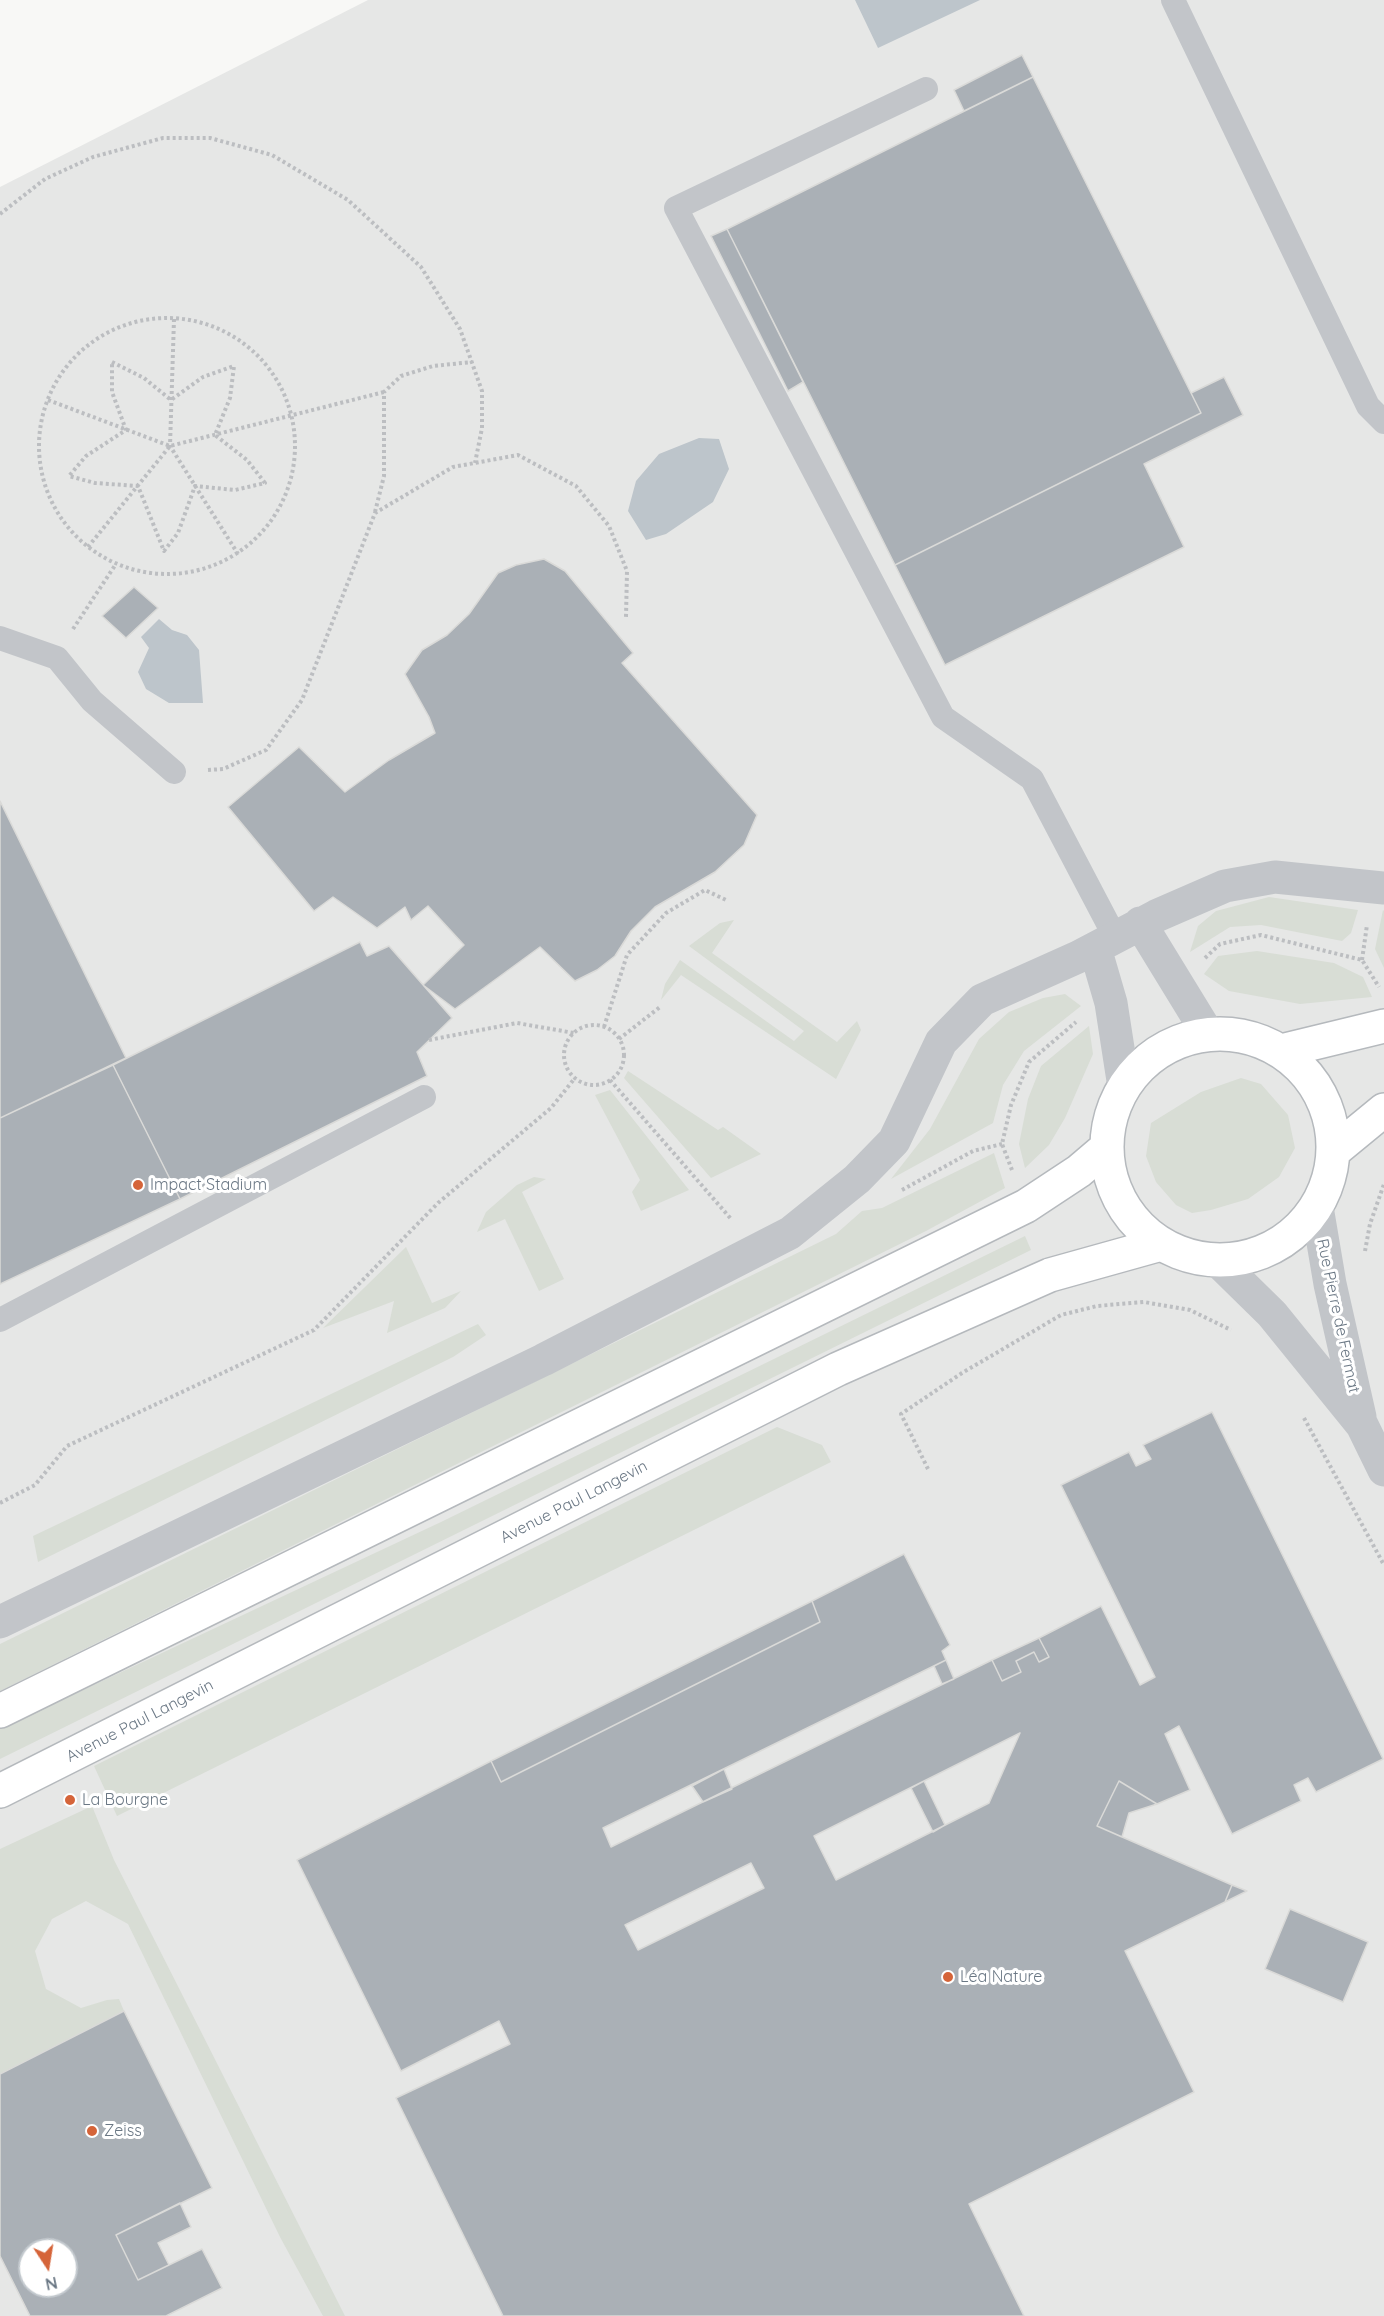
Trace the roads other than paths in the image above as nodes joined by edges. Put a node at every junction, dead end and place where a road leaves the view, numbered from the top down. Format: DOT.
graph roads {
  1 [pos="1173,0"];
  2 [pos="926,89"];
  3 [pos="1384,422"];
  4 [pos="0,638"];
  5 [pos="174,772"];
  6 [pos="1384,888"];
  7 [pos="1117,936"];
  8 [pos="1384,1026"];
  9 [pos="1208,1034"];
  10 [pos="1281,1051"];
  11 [pos="1124,1087"];
  12 [pos="424,1097"];
  13 [pos="1384,1110"];
  14 [pos="1106,1148"];
  15 [pos="1334,1151"];
  16 [pos="1317,1207"];
  17 [pos="1161,1244"];
  18 [pos="1218,1261"];
  19 [pos="0,1320"];
  20 [pos="1362,1425"];
  21 [pos="1384,1470"];
  22 [pos="0,1622"];
  23 [pos="0,1711"];
  24 [pos="0,1791"];
  1 -- 3 [label="lane"];
  2 -- 7 [label="lane"];
  4 -- 5 [label="lane"];
  6 -- 7 [label="street"];
  7 -- 9 [label="street"];
  7 -- 11 [label="street"];
  7 -- 22 [label="street"];
  8 -- 10 [label="main road"];
  9 -- 10 [label="main road"];
  9 -- 11 [label="main road"];
  10 -- 15 [label="main road"];
  11 -- 14 [label="main road"];
  12 -- 19 [label="lane"];
  13 -- 15 [label="main road"];
  14 -- 17 [label="main road"];
  14 -- 23 [label="main road"];
  15 -- 16 [label="main road"];
  16 -- 18 [label="main road"];
  16 -- 20 [label="street, Rue Pierre de Fermat"];
  17 -- 18 [label="main road"];
  17 -- 24 [label="main road, Avenue Paul Langevin"];
  18 -- 20 [label="street, Rue Pierre de Fermat"];
  20 -- 21 [label="street, Rue Pierre de Fermat"];
}
